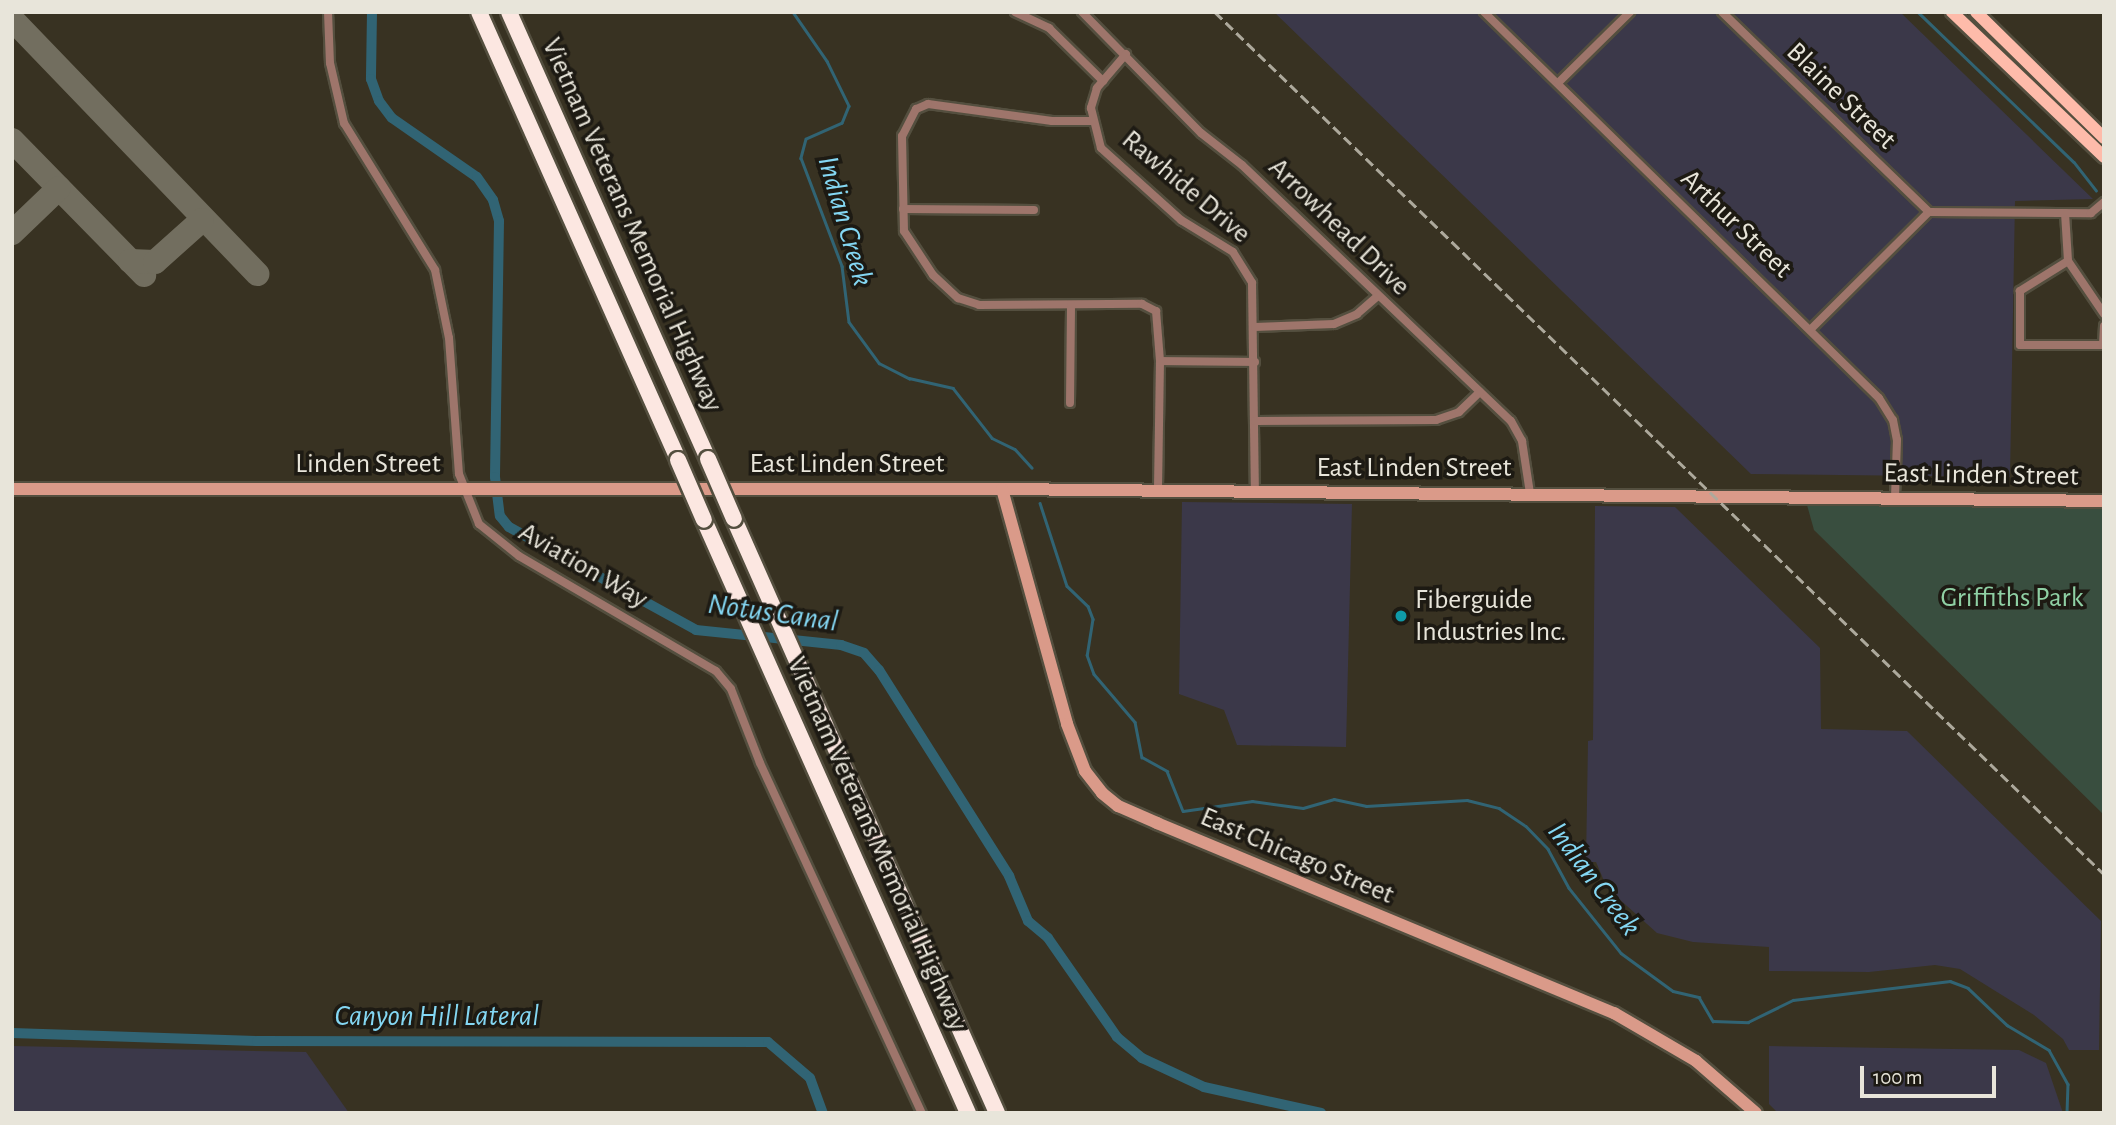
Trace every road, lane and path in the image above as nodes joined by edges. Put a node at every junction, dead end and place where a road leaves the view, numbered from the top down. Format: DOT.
graph roads {
  1 [pos="328,12"];
  2 [pos="479,12"];
  3 [pos="509,12"];
  4 [pos="1015,12"];
  5 [pos="1082,12"];
  6 [pos="1484,12"];
  7 [pos="1630,12"];
  8 [pos="1722,12"];
  9 [pos="1952,12"];
  10 [pos="1976,12"];
  11 [pos="1126,54"];
  12 [pos="1103,81"];
  13 [pos="1559,82"];
  14 [pos="1092,121"];
  15 [pos="2104,138"];
  16 [pos="2104,157"];
  17 [pos="2104,202"];
  18 [pos="903,209"];
  19 [pos="1034,210"];
  20 [pos="1928,212"];
  21 [pos="2065,213"];
  22 [pos="2068,261"];
  23 [pos="1378,296"];
  24 [pos="1071,305"];
  25 [pos="2104,314"];
  26 [pos="1255,327"];
  27 [pos="2104,327"];
  28 [pos="1811,329"];
  29 [pos="1160,360"];
  30 [pos="1255,362"];
  31 [pos="1480,392"];
  32 [pos="1070,403"];
  33 [pos="1255,421"];
  34 [pos="12,489"];
  35 [pos="465,489"];
  36 [pos="725,489"];
  37 [pos="1002,489"];
  38 [pos="1158,491"];
  39 [pos="1255,492"];
  40 [pos="1530,493"];
  41 [pos="1895,498"];
  42 [pos="2104,501"];
  43 [pos="922,1113"];
  44 [pos="968,1113"];
  45 [pos="997,1113"];
  46 [pos="1756,1113"];
  1 -- 35 [label="street, Aviation Way"];
  2 -- 44 [label="highway, Vietnam Veterans Memorial Highway, bridge"];
  3 -- 45 [label="highway, Vietnam Veterans Memorial Highway, bridge"];
  4 -- 12 [label="street"];
  5 -- 11 [label="street, Arrowhead Drive"];
  6 -- 13 [label="street, Arthur Street"];
  7 -- 13 [label="street"];
  8 -- 20 [label="street, Blaine Street"];
  9 -- 16 [label="main road"];
  10 -- 15 [label="main road"];
  11 -- 12 [label="street, Rawhide Drive"];
  11 -- 23 [label="street, Arrowhead Drive"];
  12 -- 14 [label="street, Rawhide Drive"];
  13 -- 28 [label="street, Arthur Street"];
  14 -- 18 [label="street"];
  14 -- 26 [label="street, Rawhide Drive"];
  17 -- 21 [label="street"];
  18 -- 19 [label="street"];
  18 -- 24 [label="street"];
  20 -- 21 [label="street"];
  20 -- 28 [label="street"];
  21 -- 22 [label="street"];
  22 -- 25 [label="street"];
  22 -- 27 [label="street"];
  23 -- 26 [label="street"];
  23 -- 31 [label="street, Arrowhead Drive"];
  24 -- 29 [label="street"];
  24 -- 32 [label="street"];
  26 -- 30 [label="street, Rawhide Drive"];
  28 -- 41 [label="street, Arthur Street"];
  29 -- 30 [label="street"];
  29 -- 38 [label="street"];
  30 -- 33 [label="street, Rawhide Drive"];
  31 -- 33 [label="street"];
  31 -- 40 [label="street, Arrowhead Drive"];
  33 -- 39 [label="street, Rawhide Drive"];
  34 -- 35 [label="main road, Linden Street"];
  35 -- 36 [label="main road, Linden Street"];
  35 -- 43 [label="street, Aviation Way"];
  36 -- 37 [label="main road, East Linden Street"];
  37 -- 38 [label="main road, East Linden Street"];
  37 -- 46 [label="main road, East Chicago Street"];
  38 -- 39 [label="main road, East Linden Street"];
  39 -- 40 [label="main road, East Linden Street"];
  40 -- 41 [label="main road, East Linden Street"];
  41 -- 42 [label="main road, East Linden Street"];
}
